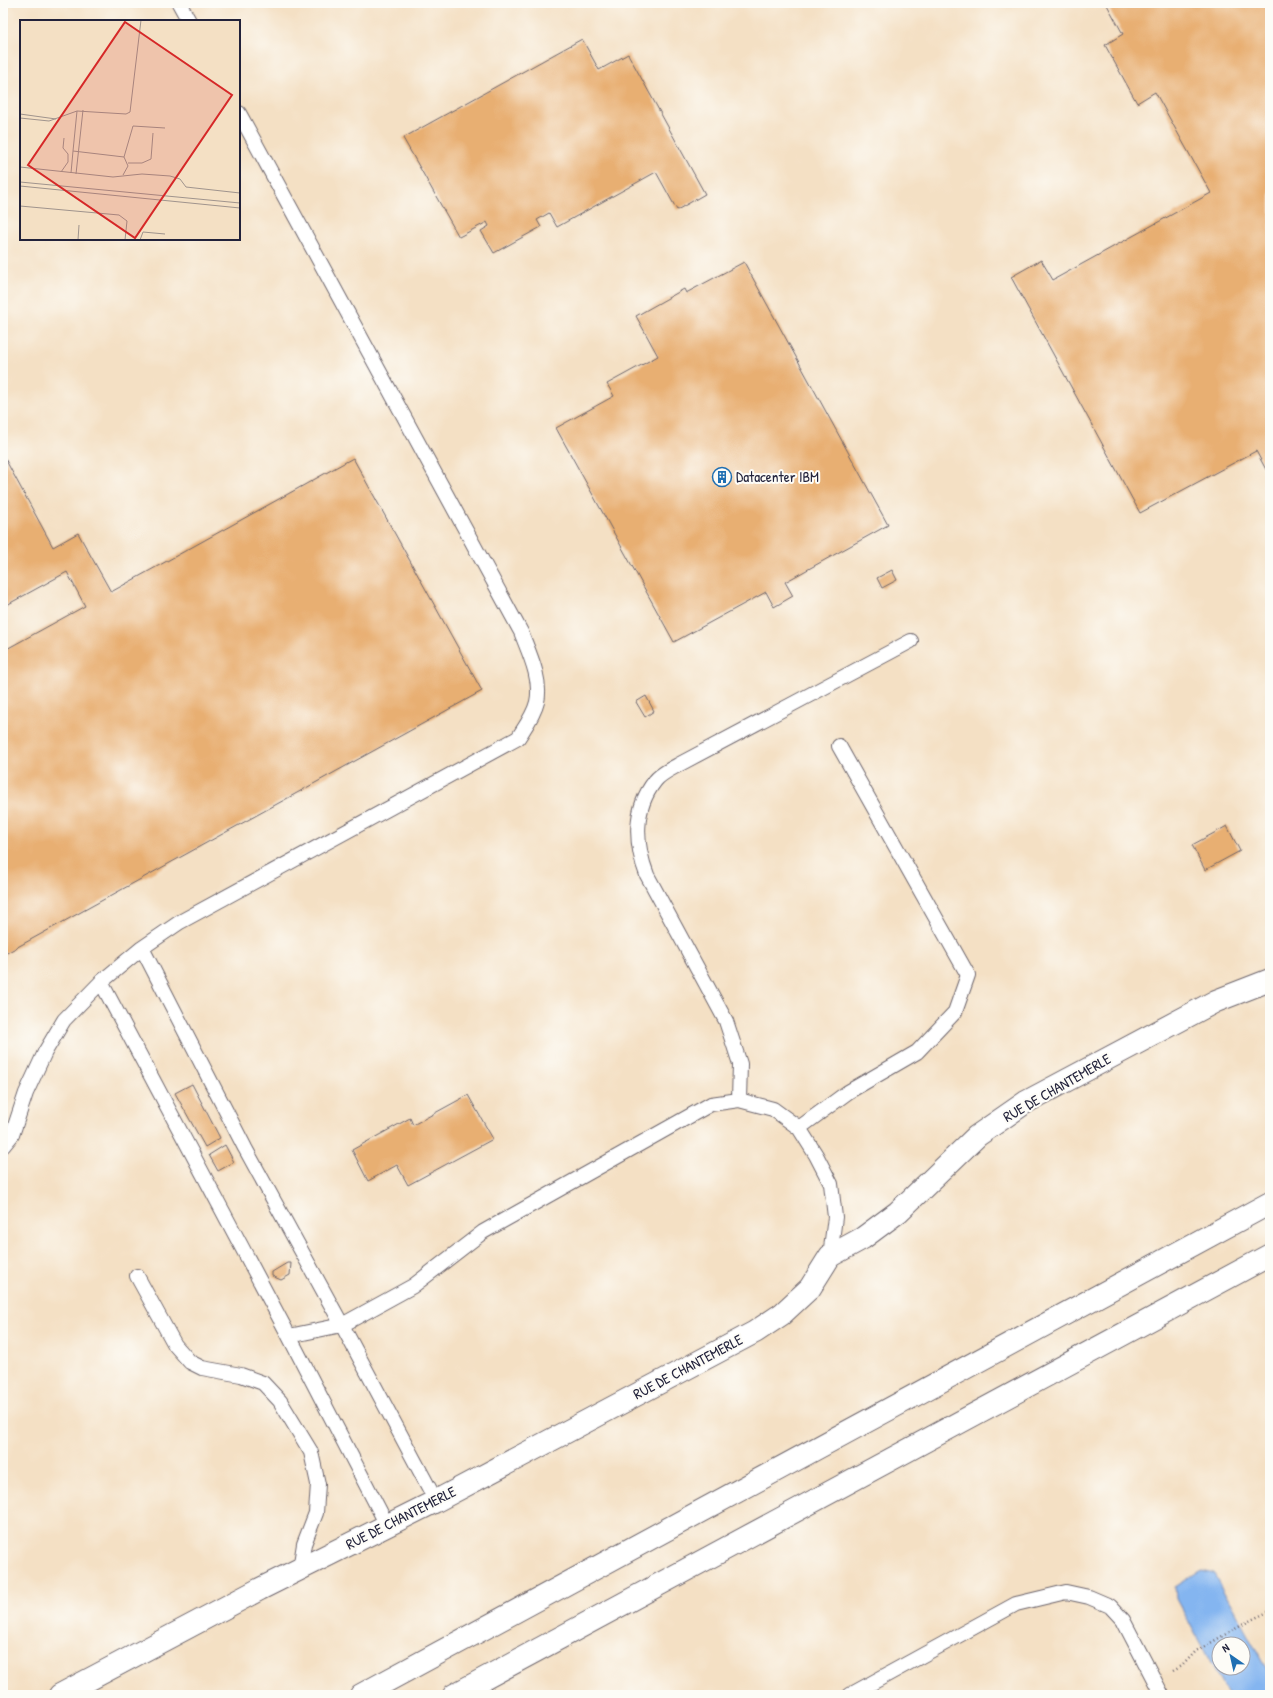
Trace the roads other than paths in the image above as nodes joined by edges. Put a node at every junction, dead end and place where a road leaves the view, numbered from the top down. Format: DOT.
graph roads {
  1 [pos="179,3"];
  2 [pos="188,20"];
  3 [pos="240,115"];
  4 [pos="911,641"];
  5 [pos="839,746"];
  6 [pos="142,948"];
  7 [pos="1270,980"];
  8 [pos="101,982"];
  9 [pos="739,1100"];
  10 [pos="799,1128"];
  11 [pos="3,1146"];
  12 [pos="1270,1203"];
  13 [pos="1270,1255"];
  14 [pos="830,1256"];
  15 [pos="137,1276"];
  16 [pos="342,1324"];
  17 [pos="289,1336"];
  18 [pos="436,1501"];
  19 [pos="387,1525"];
  20 [pos="300,1569"];
  21 [pos="60,1695"];
  22 [pos="361,1695"];
  23 [pos="454,1695"];
  24 [pos="850,1695"];
  25 [pos="1162,1695"];
  1 -- 2 [label="lane"];
  3 -- 6 [label="lane"];
  4 -- 9 [label="lane"];
  5 -- 10 [label="lane"];
  6 -- 8 [label="lane"];
  6 -- 16 [label="lane"];
  7 -- 14 [label="main road, RUE DE CHANTEMERLE"];
  8 -- 11 [label="lane"];
  8 -- 17 [label="lane"];
  9 -- 10 [label="lane"];
  9 -- 16 [label="lane"];
  10 -- 14 [label="lane"];
  12 -- 22 [label="main road"];
  13 -- 23 [label="main road"];
  14 -- 18 [label="main road, RUE DE CHANTEMERLE"];
  15 -- 20 [label="lane"];
  16 -- 17 [label="lane"];
  16 -- 18 [label="lane"];
  17 -- 19 [label="lane"];
  18 -- 19 [label="main road, RUE DE CHANTEMERLE"];
  19 -- 20 [label="main road, RUE DE CHANTEMERLE"];
  20 -- 21 [label="main road, RUE DE CHANTEMERLE"];
  24 -- 25 [label="lane"];
}
